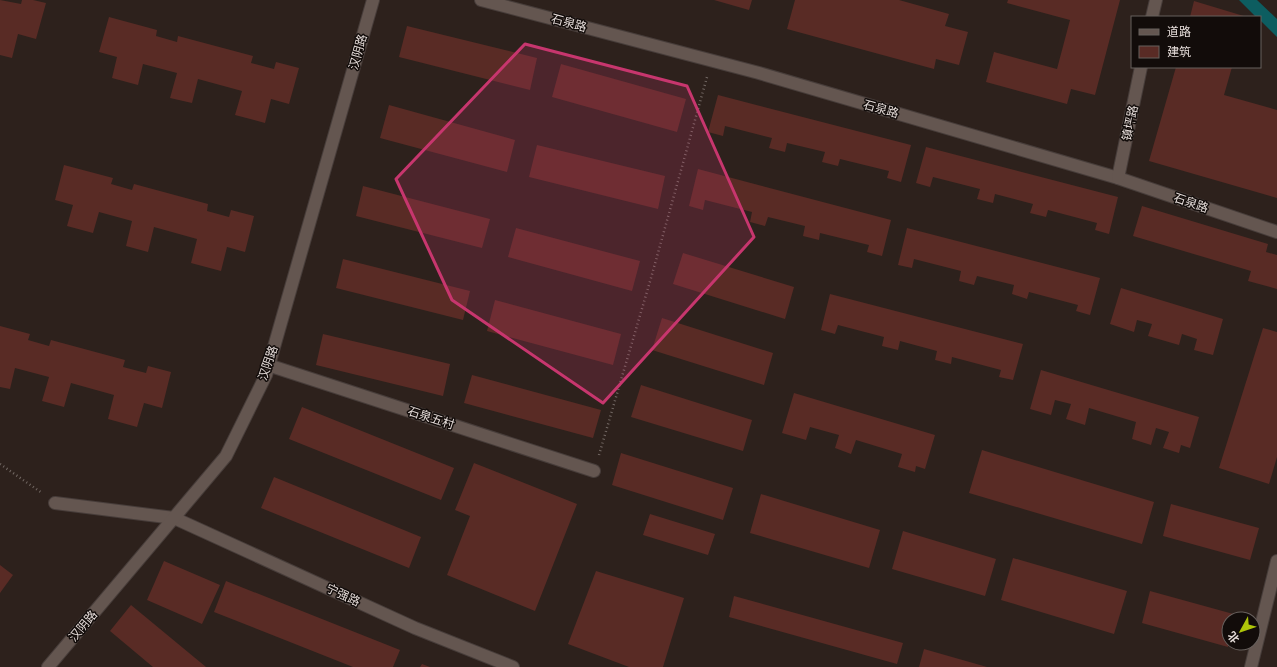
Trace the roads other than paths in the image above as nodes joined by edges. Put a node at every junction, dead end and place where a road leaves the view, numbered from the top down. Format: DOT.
graph roads {
  1 [pos="373,0"];
  2 [pos="481,0"];
  3 [pos="1156,0"];
  4 [pos="1153,15"];
  5 [pos="1142,68"];
  6 [pos="1118,178"];
  7 [pos="1277,232"];
  8 [pos="268,366"];
  9 [pos="594,471"];
  10 [pos="55,503"];
  11 [pos="174,518"];
  12 [pos="1277,560"];
  13 [pos="48,667"];
  14 [pos="513,667"];
  15 [pos="1251,667"];
  1 -- 8 [label="street, 汉阴路"];
  2 -- 6 [label="street, 石泉路"];
  3 -- 4 [label="street"];
  5 -- 6 [label="street, 镇坪路"];
  6 -- 7 [label="street, 石泉路"];
  8 -- 9 [label="street, 石泉五村"];
  8 -- 11 [label="street, 汉阴路"];
  10 -- 11 [label="street, 宁强路"];
  11 -- 13 [label="street, 汉阴路"];
  11 -- 14 [label="street, 宁强路"];
  12 -- 15 [label="street"];
}
